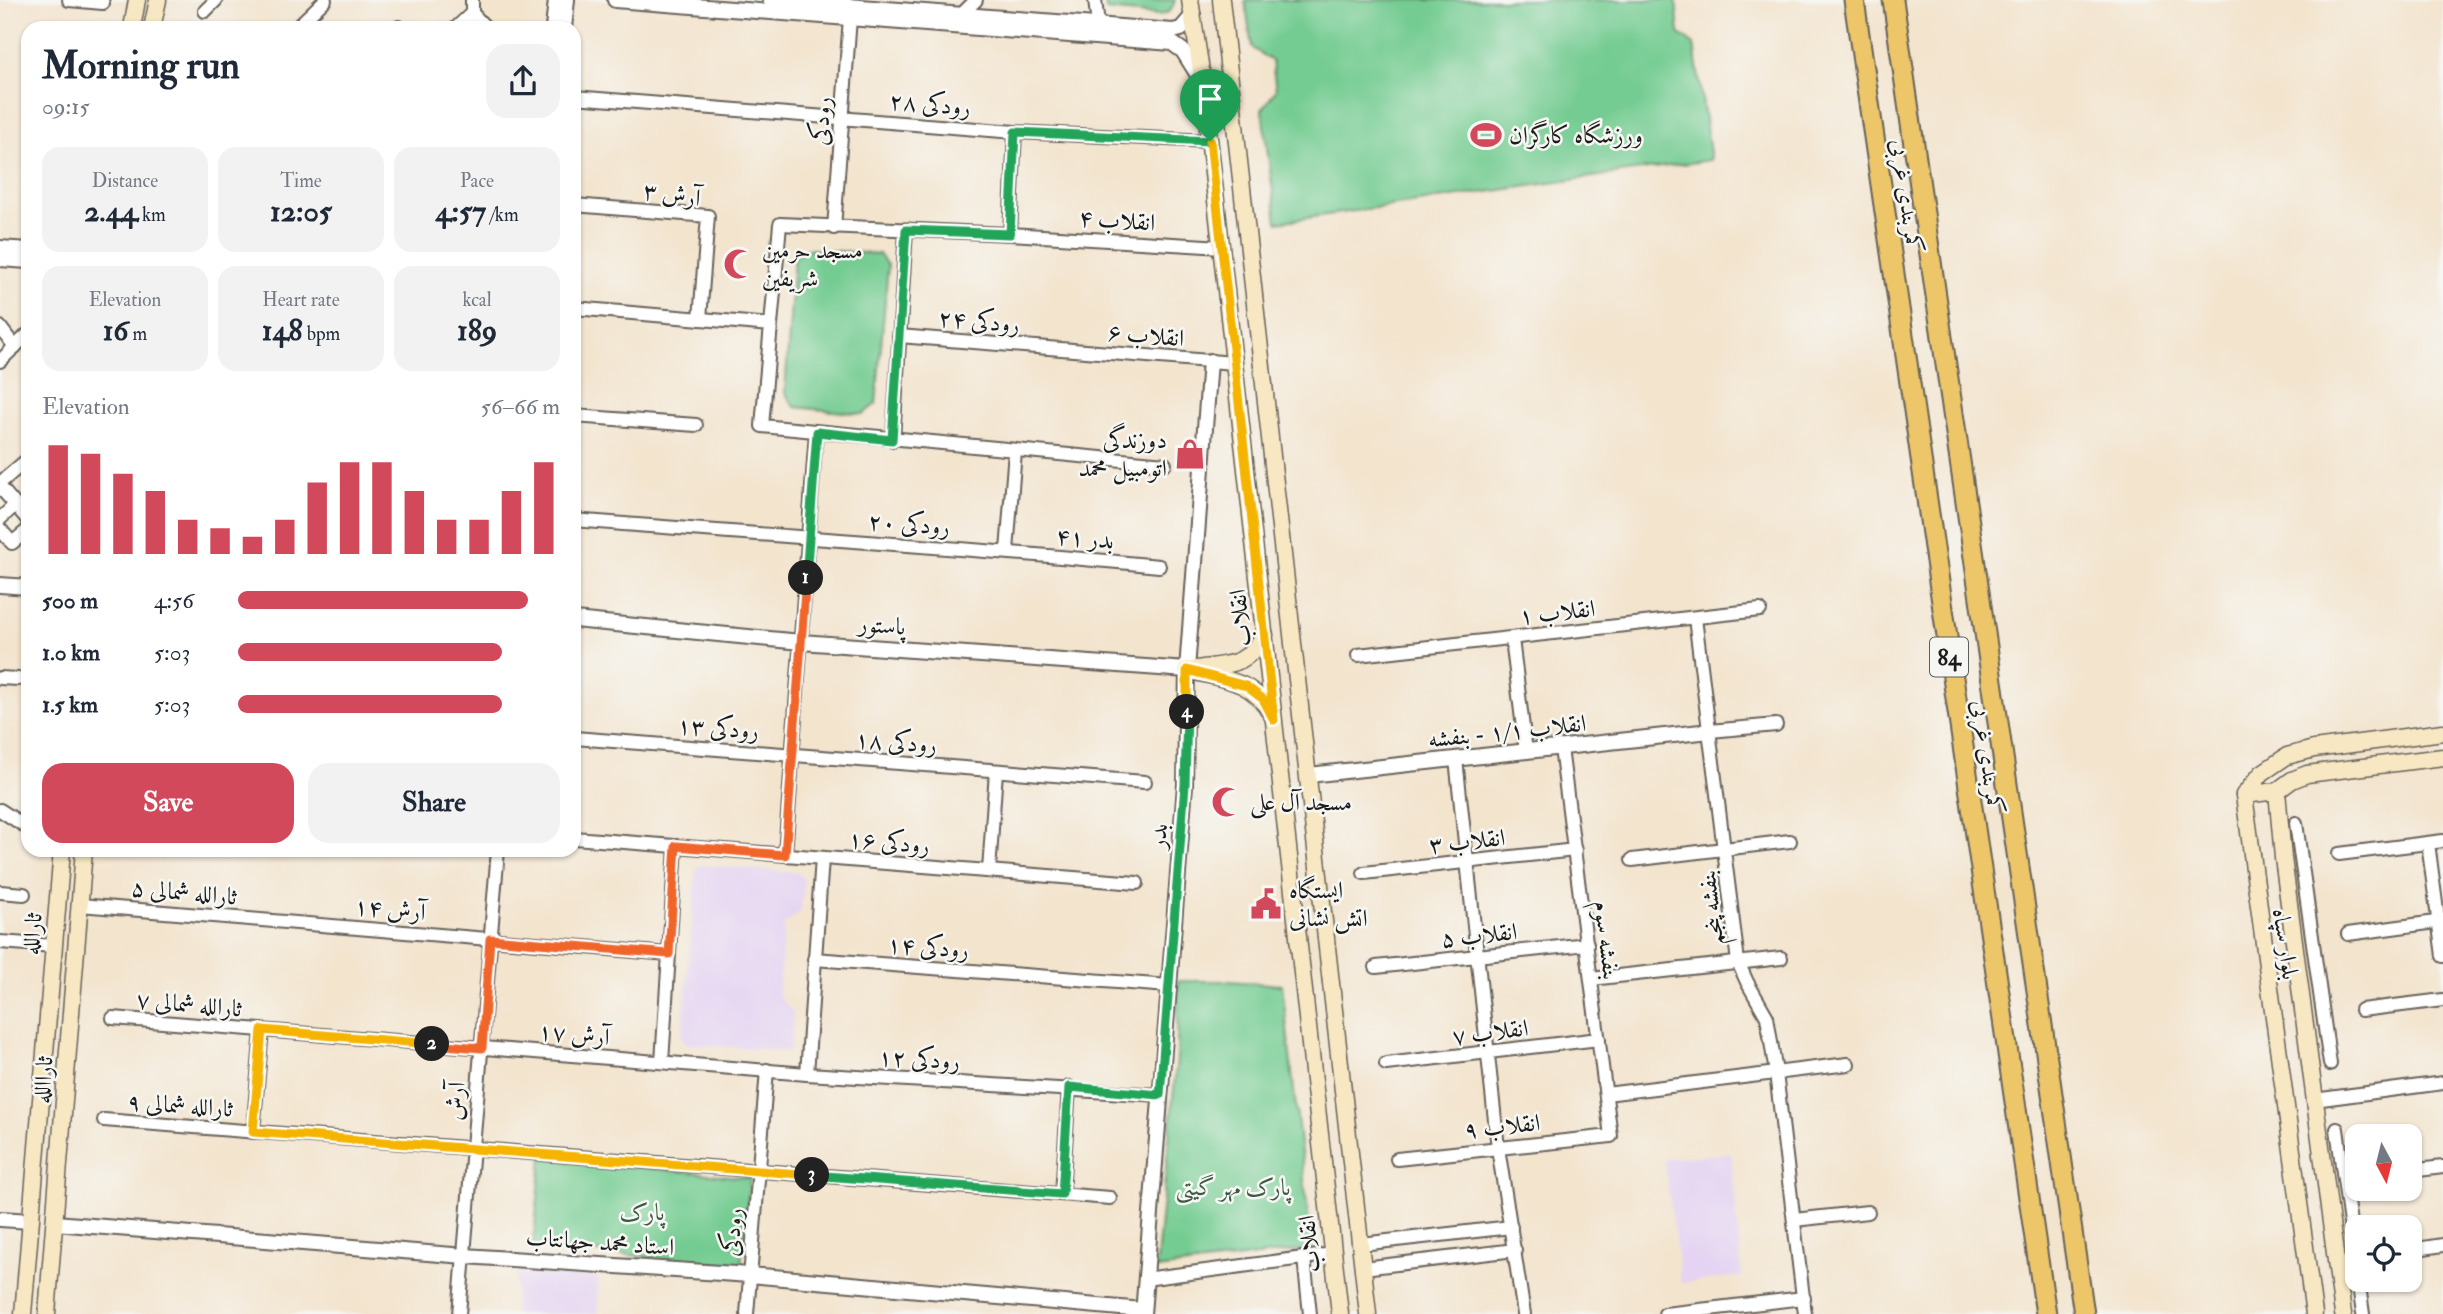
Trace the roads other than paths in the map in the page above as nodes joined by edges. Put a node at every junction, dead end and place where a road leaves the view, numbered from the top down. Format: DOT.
graph roads {
  1 [pos="69,0"];
  2 [pos="137,0"];
  3 [pos="158,0"];
  4 [pos="216,0"];
  5 [pos="325,0"];
  6 [pos="556,0"];
  7 [pos="567,0"];
  8 [pos="615,0"];
  9 [pos="770,0"];
  10 [pos="976,0"];
  11 [pos="1095,0"];
  12 [pos="1221,0"];
  13 [pos="1854,0"];
  14 [pos="1893,0"];
  15 [pos="103,4"];
  16 [pos="472,7"];
  17 [pos="1191,8"];
  18 [pos="853,9"];
  19 [pos="205,11"];
  20 [pos="960,16"];
  21 [pos="133,21"];
  22 [pos="154,21"];
  23 [pos="308,21"];
  24 [pos="461,21"];
  25 [pos="554,21"];
  26 [pos="565,21"];
  27 [pos="1098,31"];
  28 [pos="1203,84"];
  29 [pos="581,98"];
  30 [pos="842,117"];
  31 [pos="1015,132"];
  32 [pos="1210,141"];
  33 [pos="581,206"];
  34 [pos="834,228"];
  35 [pos="906,230"];
  36 [pos="1010,234"];
  37 [pos="1222,247"];
  38 [pos="0,248"];
  39 [pos="21,250"];
  40 [pos="0,259"];
  41 [pos="21,260"];
  42 [pos="581,309"];
  43 [pos="700,319"];
  44 [pos="771,325"];
  45 [pos="0,327"];
  46 [pos="899,335"];
  47 [pos="21,341"];
  48 [pos="15,347"];
  49 [pos="1055,348"];
  50 [pos="0,361"];
  51 [pos="1210,361"];
  52 [pos="1234,363"];
  53 [pos="581,417"];
  54 [pos="696,425"];
  55 [pos="817,432"];
  56 [pos="892,440"];
  57 [pos="1015,451"];
  58 [pos="1165,464"];
  59 [pos="21,466"];
  60 [pos="0,485"];
  61 [pos="16,505"];
  62 [pos="21,511"];
  63 [pos="0,519"];
  64 [pos="581,521"];
  65 [pos="0,529"];
  66 [pos="21,536"];
  67 [pos="808,539"];
  68 [pos="1007,551"];
  69 [pos="1159,566"];
  70 [pos="0,585"];
  71 [pos="21,586"];
  72 [pos="1760,610"];
  73 [pos="1695,618"];
  74 [pos="581,621"];
  75 [pos="1265,635"];
  76 [pos="1512,639"];
  77 [pos="801,642"];
  78 [pos="1358,655"];
  79 [pos="1187,670"];
  80 [pos="0,678"];
  81 [pos="18,679"];
  82 [pos="1274,720"];
  83 [pos="1776,725"];
  84 [pos="1710,731"];
  85 [pos="2443,732"];
  86 [pos="581,739"];
  87 [pos="1562,748"];
  88 [pos="1526,752"];
  89 [pos="793,755"];
  90 [pos="2443,757"];
  91 [pos="1456,759"];
  92 [pos="996,771"];
  93 [pos="1308,775"];
  94 [pos="1145,782"];
  95 [pos="2277,791"];
  96 [pos="2244,795"];
  97 [pos="0,810"];
  98 [pos="2296,823"];
  99 [pos="21,824"];
  100 [pos="581,839"];
  101 [pos="1790,841"];
  102 [pos="2443,841"];
  103 [pos="2428,843"];
  104 [pos="676,846"];
  105 [pos="1726,849"];
  106 [pos="1574,850"];
  107 [pos="2339,854"];
  108 [pos="785,855"];
  109 [pos="61,857"];
  110 [pos="84,857"];
  111 [pos="497,857"];
  112 [pos="822,858"];
  113 [pos="1632,860"];
  114 [pos="1467,862"];
  115 [pos="989,871"];
  116 [pos="1364,873"];
  117 [pos="1137,883"];
  118 [pos="0,892"];
  119 [pos="24,894"];
  120 [pos="80,905"];
  121 [pos="2441,921"];
  122 [pos="285,922"];
  123 [pos="2348,934"];
  124 [pos="490,939"];
  125 [pos="0,942"];
  126 [pos="1587,944"];
  127 [pos="2313,945"];
  128 [pos="54,946"];
  129 [pos="2294,946"];
  130 [pos="669,954"];
  131 [pos="1477,956"];
  132 [pos="2443,956"];
  133 [pos="1781,958"];
  134 [pos="814,960"];
  135 [pos="1738,962"];
  136 [pos="1376,967"];
  137 [pos="1591,979"];
  138 [pos="1169,986"];
  139 [pos="2443,1000"];
  140 [pos="2361,1010"];
  141 [pos="113,1018"];
  142 [pos="262,1030"];
  143 [pos="1599,1039"];
  144 [pos="482,1048"];
  145 [pos="1488,1054"];
  146 [pos="662,1062"];
  147 [pos="1386,1064"];
  148 [pos="2330,1064"];
  149 [pos="1848,1065"];
  150 [pos="767,1070"];
  151 [pos="1776,1073"];
  152 [pos="807,1074"];
  153 [pos="2443,1083"];
  154 [pos="1069,1087"];
  155 [pos="1606,1094"];
  156 [pos="1160,1095"];
  157 [pos="2314,1100"];
  158 [pos="104,1120"];
  159 [pos="2337,1129"];
  160 [pos="253,1132"];
  161 [pos="1611,1136"];
  162 [pos="1498,1148"];
  163 [pos="474,1149"];
  164 [pos="1397,1159"];
  165 [pos="2443,1167"];
  166 [pos="2422,1170"];
  167 [pos="759,1171"];
  168 [pos="1062,1194"];
  169 [pos="1110,1198"];
  170 [pos="1868,1212"];
  171 [pos="2349,1215"];
  172 [pos="0,1219"];
  173 [pos="1794,1220"];
  174 [pos="31,1221"];
  175 [pos="55,1223"];
  176 [pos="2345,1223"];
  177 [pos="2331,1224"];
  178 [pos="1511,1227"];
  179 [pos="1361,1244"];
  180 [pos="2443,1245"];
  181 [pos="2422,1248"];
  182 [pos="1515,1250"];
  183 [pos="1333,1254"];
  184 [pos="465,1256"];
  185 [pos="1304,1258"];
  186 [pos="1363,1268"];
  187 [pos="750,1275"];
  188 [pos="1145,1279"];
  189 [pos="2360,1292"];
  190 [pos="1804,1298"];
  191 [pos="1143,1312"];
  192 [pos="23,1314"];
  193 [pos="47,1314"];
  194 [pos="459,1314"];
  195 [pos="747,1314"];
  196 [pos="1310,1314"];
  197 [pos="1340,1314"];
  198 [pos="1368,1314"];
  199 [pos="1524,1314"];
  200 [pos="1665,1314"];
  201 [pos="1805,1314"];
  202 [pos="2046,1314"];
  203 [pos="2084,1314"];
  204 [pos="2314,1314"];
  205 [pos="2343,1314"];
  206 [pos="2362,1314"];
  1 -- 15 [label="street"];
  2 -- 21 [label="main road"];
  3 -- 22 [label="main road"];
  4 -- 19 [label="street"];
  5 -- 23 [label="street"];
  6 -- 25 [label="street"];
  7 -- 26 [label="street"];
  8 -- 18 [label="street"];
  9 -- 18 [label="street"];
  10 -- 20 [label="street"];
  11 -- 27 [label="street"];
  12 -- 93 [label="main road, انقلاب"];
  13 -- 202 [label="highway, کمربندی غربی / 84"];
  14 -- 203 [label="highway, کمربندی غربی / 84"];
  16 -- 24 [label="street"];
  17 -- 27 [label="street"];
  17 -- 28 [label="main road, انقلاب"];
  18 -- 20 [label="street"];
  18 -- 27 [label="street"];
  18 -- 30 [label="street, رودکی"];
  20 -- 27 [label="street"];
  27 -- 28 [label="street"];
  28 -- 32 [label="main road, انقلاب"];
  29 -- 30 [label="street, رودکی ۲۸"];
  30 -- 31 [label="street, رودکی ۲۸"];
  30 -- 34 [label="street, رودکی"];
  31 -- 32 [label="street, رودکی ۲۸"];
  31 -- 36 [label="street"];
  32 -- 37 [label="main road, انقلاب"];
  33 -- 43 [label="street, آرش ۳"];
  34 -- 35 [label="street, انقلاب ۴"];
  34 -- 44 [label="street, انقلاب ۴"];
  35 -- 36 [label="street, انقلاب ۴"];
  35 -- 46 [label="street"];
  36 -- 37 [label="street, انقلاب ۴"];
  37 -- 52 [label="main road, انقلاب"];
  38 -- 39 [label="street"];
  40 -- 41 [label="street"];
  42 -- 43 [label="street"];
  43 -- 44 [label="street"];
  44 -- 55 [label="street"];
  45 -- 48 [label="street"];
  46 -- 49 [label="street, رودکی ۲۴"];
  46 -- 56 [label="street"];
  47 -- 48 [label="street"];
  48 -- 50 [label="street"];
  49 -- 51 [label="street, انقلاب ۶"];
  51 -- 52 [label="street, انقلاب ۶"];
  51 -- 79 [label="street, بدر"];
  52 -- 75 [label="main road, انقلاب"];
  53 -- 54 [label="street"];
  55 -- 56 [label="street"];
  55 -- 67 [label="street"];
  56 -- 57 [label="street"];
  57 -- 58 [label="street"];
  57 -- 68 [label="street"];
  59 -- 60 [label="street"];
  60 -- 61 [label="street"];
  61 -- 62 [label="street"];
  61 -- 63 [label="street"];
  64 -- 67 [label="street, رودکی ۲۰"];
  65 -- 66 [label="street"];
  67 -- 68 [label="street, رودکی ۲۰"];
  67 -- 77 [label="street"];
  68 -- 69 [label="street, بدر ۴۱"];
  70 -- 71 [label="street"];
  72 -- 73 [label="street, انقلاب ۱"];
  73 -- 76 [label="street, انقلاب ۱"];
  73 -- 84 [label="street, بنفشه پنجم"];
  74 -- 77 [label="street, پاستور"];
  75 -- 79 [label="main road"];
  75 -- 82 [label="main road, انقلاب"];
  76 -- 78 [label="street, انقلاب ۱"];
  76 -- 88 [label="street"];
  77 -- 79 [label="street, پاستور"];
  77 -- 89 [label="street"];
  79 -- 82 [label="main road"];
  79 -- 138 [label="street, بدر"];
  80 -- 81 [label="street"];
  82 -- 183 [label="main road, انقلاب"];
  83 -- 84 [label="street"];
  84 -- 87 [label="street, انقلاب ۱/۱ - بنفشه"];
  84 -- 105 [label="street, بنفشه پنجم"];
  85 -- 96 [label="main road"];
  86 -- 89 [label="street, رودکی ۱۳"];
  87 -- 88 [label="street, انقلاب ۱/۱ - بنفشه"];
  87 -- 106 [label="street, بنفشه سوم"];
  88 -- 91 [label="street, انقلاب ۱/۱ - بنفشه"];
  89 -- 92 [label="street, رودکی ۱۸"];
  89 -- 108 [label="street"];
  90 -- 95 [label="main road"];
  91 -- 93 [label="street, انقلاب ۱/۱ - بنفشه"];
  91 -- 114 [label="street"];
  92 -- 94 [label="street, رودکی ۱۸"];
  92 -- 115 [label="street"];
  93 -- 179 [label="main road, انقلاب"];
  95 -- 96 [label="main road"];
  95 -- 129 [label="main road, بلوار سپاه"];
  96 -- 204 [label="main road, بلوار سپاه"];
  97 -- 99 [label="street"];
  98 -- 127 [label="street"];
  100 -- 104 [label="street, رودکی ۱۶"];
  101 -- 105 [label="street"];
  102 -- 103 [label="street"];
  103 -- 107 [label="street"];
  103 -- 121 [label="street"];
  104 -- 108 [label="street, رودکی ۱۶"];
  104 -- 130 [label="street"];
  105 -- 113 [label="street"];
  105 -- 135 [label="street, بنفشه پنجم"];
  106 -- 114 [label="street, انقلاب ۳"];
  106 -- 126 [label="street, بنفشه سوم"];
  108 -- 112 [label="street, رودکی ۱۶"];
  109 -- 128 [label="main road, ثارالله"];
  110 -- 120 [label="main road, ثاراالله"];
  111 -- 124 [label="street, آرش"];
  112 -- 115 [label="street, رودکی ۱۶"];
  112 -- 134 [label="street"];
  114 -- 116 [label="street, انقلاب ۳"];
  114 -- 131 [label="street"];
  115 -- 117 [label="street, رودکی ۱۶"];
  118 -- 119 [label="street"];
  120 -- 122 [label="street, ثارالله شمالی ۵"];
  120 -- 175 [label="main road, ثاراالله"];
  121 -- 123 [label="street"];
  121 -- 132 [label="street"];
  122 -- 124 [label="street, آرش ۱۴"];
  124 -- 130 [label="street, آرش ۱۴"];
  124 -- 144 [label="street, آرش"];
  125 -- 128 [label="street"];
  126 -- 131 [label="street, انقلاب ۵"];
  126 -- 137 [label="street, بنفشه سوم"];
  127 -- 129 [label="street"];
  127 -- 148 [label="street"];
  128 -- 174 [label="main road, ثارالله"];
  129 -- 157 [label="main road, بلوار سپاه"];
  130 -- 146 [label="street"];
  131 -- 136 [label="street, انقلاب ۵"];
  131 -- 145 [label="street"];
  133 -- 135 [label="street"];
  134 -- 138 [label="street, رودکی ۱۴"];
  134 -- 152 [label="street"];
  135 -- 137 [label="street"];
  135 -- 151 [label="street, بنفشه پنجم"];
  137 -- 143 [label="street, بنفشه سوم"];
  138 -- 156 [label="street, بدر"];
  139 -- 140 [label="street"];
  141 -- 142 [label="street, ثارالله شمالی ۷"];
  142 -- 144 [label="street, ثارالله شمالی ۷"];
  142 -- 160 [label="street"];
  143 -- 145 [label="street, انقلاب ۷"];
  143 -- 155 [label="street, بنفشه سوم"];
  144 -- 146 [label="street, آرش ۱۷"];
  144 -- 163 [label="street, آرش"];
  145 -- 147 [label="street, انقلاب ۷"];
  145 -- 162 [label="street"];
  146 -- 150 [label="street, آرش ۱۷"];
  149 -- 151 [label="street"];
  150 -- 152 [label="street, رودکی ۱۲"];
  150 -- 167 [label="street, رودکی"];
  151 -- 155 [label="street"];
  151 -- 173 [label="street, بنفشه پنجم"];
  152 -- 154 [label="street, رودکی ۱۲"];
  153 -- 157 [label="street"];
  154 -- 156 [label="street, رودکی ۱۲"];
  154 -- 168 [label="street"];
  155 -- 161 [label="street, بنفشه سوم"];
  156 -- 188 [label="street, بدر"];
  157 -- 177 [label="main road, بلوار سپاه"];
  158 -- 160 [label="street, ثارالله شمالی ۹"];
  159 -- 171 [label="street"];
  160 -- 163 [label="street, ثارالله شمالی ۹"];
  161 -- 162 [label="street, انقلاب ۹"];
  162 -- 164 [label="street, انقلاب ۹"];
  162 -- 178 [label="street"];
  163 -- 167 [label="street, ثارالله شمالی ۹"];
  163 -- 184 [label="street, آرش"];
  165 -- 166 [label="street"];
  167 -- 168 [label="street, ثارالله شمالی ۹"];
  167 -- 187 [label="street, رودکی"];
  168 -- 169 [label="street, ثارالله شمالی ۹"];
  170 -- 173 [label="street"];
  172 -- 174 [label="street"];
  173 -- 190 [label="street, بنفشه پنجم"];
  174 -- 175 [label="main road"];
  174 -- 192 [label="main road, ثارالله"];
  175 -- 184 [label="street, استاد محمد جهانتاب"];
  175 -- 193 [label="main road, ثاراالله"];
  176 -- 177 [label="street"];
  177 -- 205 [label="main road, بلوار سپاه"];
  178 -- 179 [label="street"];
  178 -- 182 [label="street"];
  179 -- 186 [label="main road, انقلاب"];
  180 -- 181 [label="street"];
  182 -- 186 [label="street"];
  182 -- 199 [label="street"];
  183 -- 185 [label="street"];
  183 -- 197 [label="main road, انقلاب"];
  184 -- 187 [label="street, استاد محمد جهانتاب"];
  184 -- 194 [label="street, آرش"];
  185 -- 188 [label="street"];
  185 -- 196 [label="street"];
  186 -- 198 [label="main road, انقلاب"];
  187 -- 191 [label="street, استاد محمد جهانتاب"];
  187 -- 195 [label="street, رودکی"];
  188 -- 191 [label="street, بدر"];
  189 -- 206 [label="street"];
  190 -- 200 [label="street"];
  190 -- 201 [label="street, بنفشه پنجم"];
}
